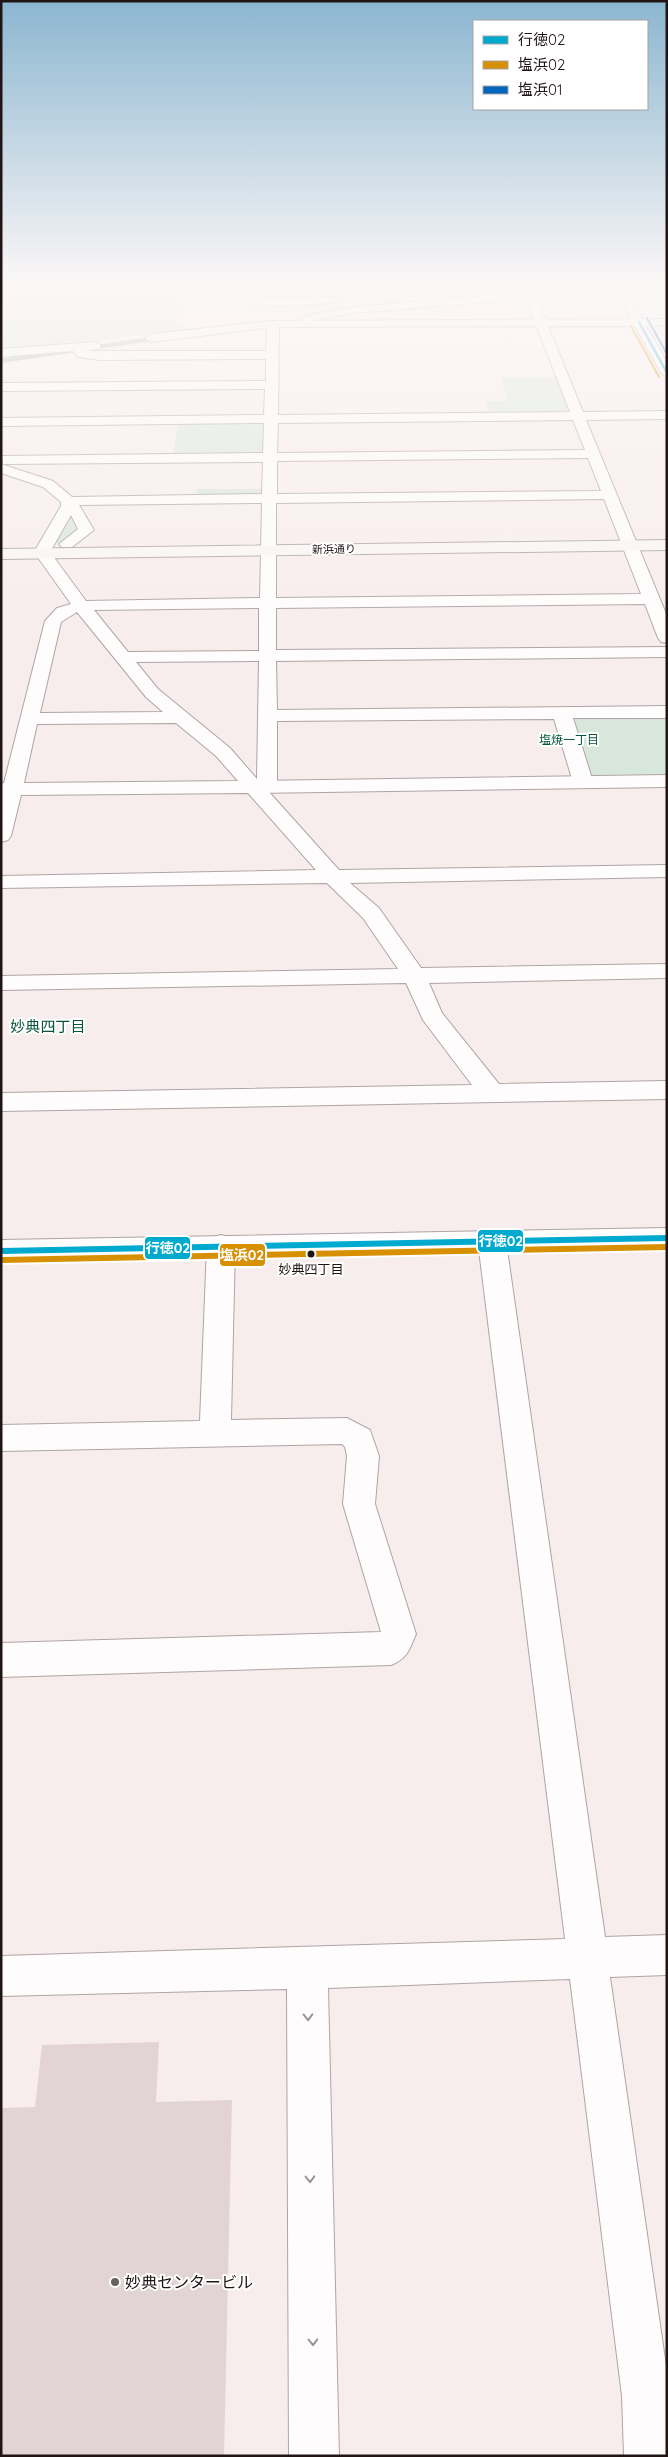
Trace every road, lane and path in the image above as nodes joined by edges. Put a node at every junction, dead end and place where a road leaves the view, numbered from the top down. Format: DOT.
graph roads {
  1 [pos="272,402"];
  2 [pos="573,402"];
  3 [pos="578,416"];
  4 [pos="667,416"];
  5 [pos="271,419"];
  6 [pos="1,422"];
  7 [pos="173,431"];
  8 [pos="594,454"];
  9 [pos="270,457"];
  10 [pos="169,458"];
  11 [pos="1,460"];
  12 [pos="1,468"];
  13 [pos="609,495"];
  14 [pos="270,498"];
  15 [pos="68,503"];
  16 [pos="67,544"];
  17 [pos="630,545"];
  18 [pos="667,545"];
  19 [pos="268,550"];
  20 [pos="42,552"];
  21 [pos="1,554"];
  22 [pos="652,599"];
  23 [pos="268,603"];
  24 [pos="82,606"];
  25 [pos="667,638"];
  26 [pos="667,652"];
  27 [pos="267,657"];
  28 [pos="123,658"];
  29 [pos="667,712"];
  30 [pos="562,713"];
  31 [pos="267,716"];
  32 [pos="180,717"];
  33 [pos="30,719"];
  34 [pos="667,781"];
  35 [pos="583,782"];
  36 [pos="261,787"];
  37 [pos="7,789"];
  38 [pos="1,836"];
  39 [pos="667,871"];
  40 [pos="333,876"];
  41 [pos="1,882"];
  42 [pos="667,971"];
  43 [pos="415,976"];
  44 [pos="1,983"];
  45 [pos="667,1090"];
  46 [pos="492,1093"];
  47 [pos="1,1102"];
  48 [pos="667,1238"];
  49 [pos="492,1242"];
  50 [pos="221,1246"];
  51 [pos="1,1251"];
  52 [pos="215,1432"];
  53 [pos="1,1438"];
  54 [pos="1,1660"];
  55 [pos="667,1955"];
  56 [pos="588,1957"];
  57 [pos="307,1968"];
  58 [pos="1,1976"];
  59 [pos="314,2456"];
  60 [pos="649,2456"];
  1 -- 5 [label="street"];
  2 -- 3 [label="street"];
  3 -- 4 [label="street"];
  3 -- 5 [label="street"];
  3 -- 8 [label="street"];
  5 -- 7 [label="street"];
  5 -- 9 [label="street"];
  6 -- 7 [label="street"];
  7 -- 10 [label="street"];
  8 -- 9 [label="street"];
  8 -- 13 [label="street"];
  9 -- 10 [label="street"];
  9 -- 14 [label="street"];
  10 -- 11 [label="street"];
  12 -- 15 [label="street"];
  13 -- 14 [label="street"];
  13 -- 17 [label="street"];
  14 -- 15 [label="street"];
  14 -- 19 [label="street"];
  15 -- 16 [label="street"];
  15 -- 20 [label="street"];
  17 -- 18 [label="main road, 新浜通り"];
  17 -- 19 [label="main road, 新浜通り"];
  17 -- 22 [label="street"];
  19 -- 20 [label="main road, 新浜通り"];
  19 -- 23 [label="street"];
  20 -- 21 [label="main road, 新浜通り"];
  20 -- 24 [label="street"];
  22 -- 23 [label="street"];
  22 -- 25 [label="street"];
  23 -- 24 [label="street"];
  23 -- 27 [label="street"];
  24 -- 28 [label="street"];
  24 -- 33 [label="street"];
  26 -- 27 [label="street"];
  27 -- 28 [label="street"];
  27 -- 31 [label="street"];
  28 -- 32 [label="street"];
  29 -- 30 [label="street"];
  30 -- 31 [label="street"];
  30 -- 35 [label="street"];
  31 -- 36 [label="street"];
  32 -- 33 [label="street"];
  32 -- 36 [label="street"];
  33 -- 37 [label="street"];
  34 -- 35 [label="street"];
  35 -- 36 [label="street"];
  36 -- 37 [label="street"];
  36 -- 40 [label="street"];
  37 -- 38 [label="street"];
  39 -- 40 [label="street"];
  40 -- 41 [label="street"];
  40 -- 43 [label="street"];
  42 -- 43 [label="street"];
  43 -- 44 [label="street"];
  43 -- 46 [label="street"];
  45 -- 46 [label="street"];
  46 -- 47 [label="street"];
  48 -- 49 [label="street"];
  49 -- 50 [label="street"];
  49 -- 56 [label="street"];
  50 -- 51 [label="street"];
  50 -- 52 [label="street"];
  52 -- 53 [label="street"];
  52 -- 54 [label="street"];
  55 -- 56 [label="street"];
  56 -- 57 [label="street"];
  56 -- 60 [label="street"];
  57 -- 58 [label="street"];
  57 -- 59 [label="street, one-way"];
}
